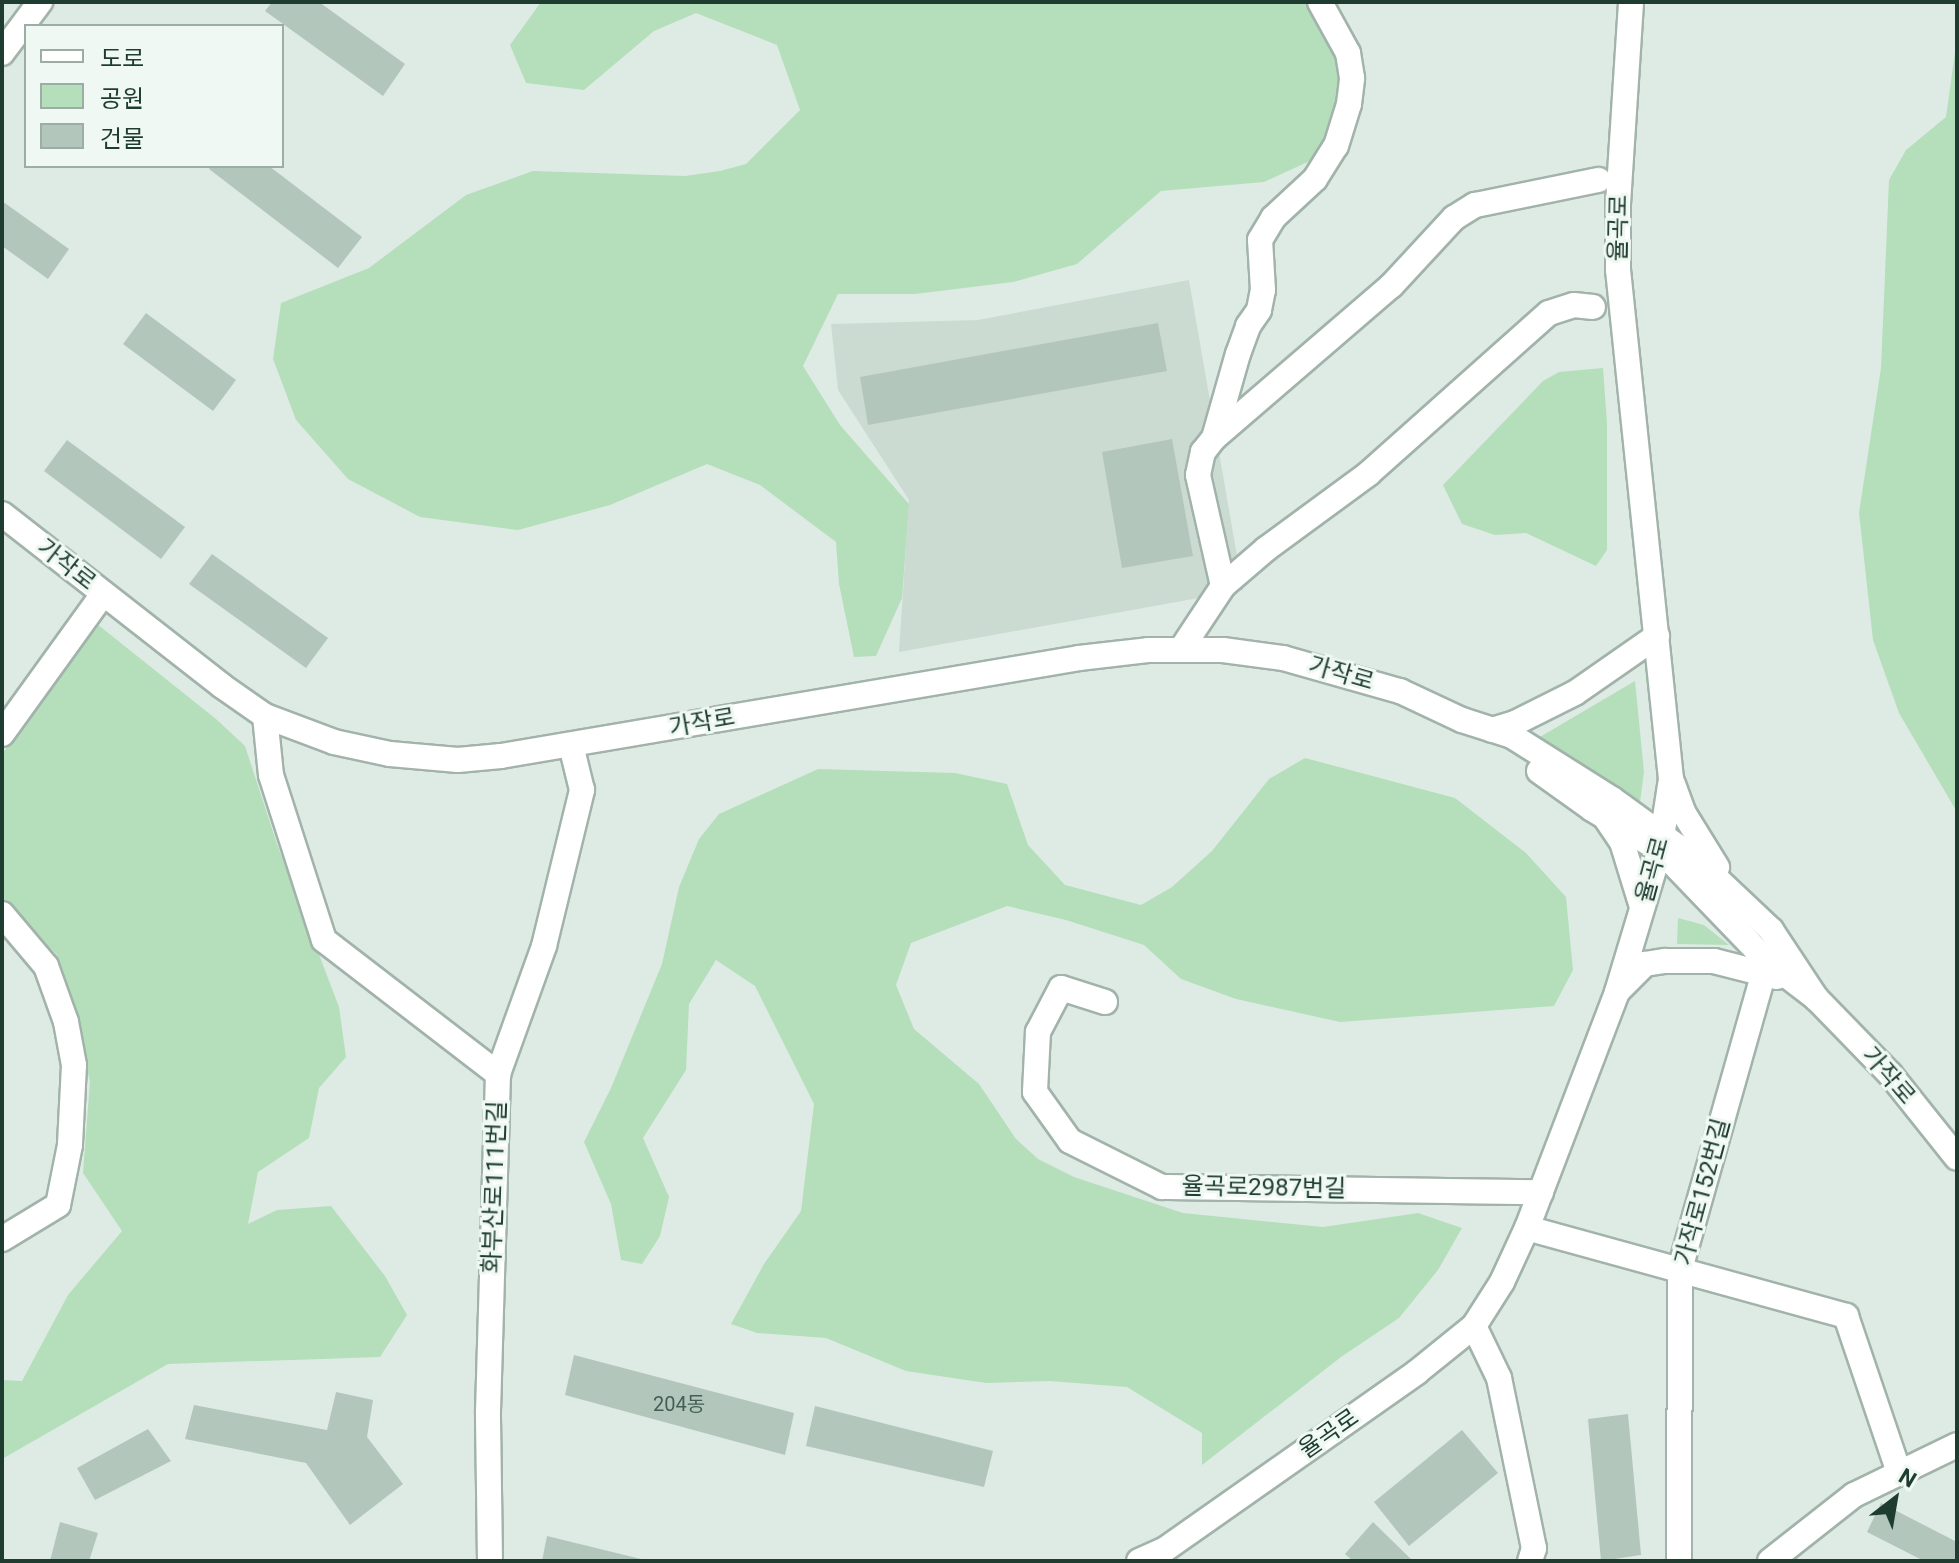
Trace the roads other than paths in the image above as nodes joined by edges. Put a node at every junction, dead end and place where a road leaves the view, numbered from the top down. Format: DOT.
graph roads {
  1 [pos="40,2"];
  2 [pos="1320,2"];
  3 [pos="1631,2"];
  4 [pos="2,53"];
  5 [pos="1598,180"];
  6 [pos="1593,307"];
  7 [pos="1214,438"];
  8 [pos="2,514"];
  9 [pos="1223,586"];
  10 [pos="103,594"];
  11 [pos="1657,636"];
  12 [pos="1182,648"];
  13 [pos="265,716"];
  14 [pos="1462,720"];
  15 [pos="1492,730"];
  16 [pos="2,734"];
  17 [pos="571,745"];
  18 [pos="1671,779"];
  19 [pos="1606,817"];
  20 [pos="1661,842"];
  21 [pos="1642,908"];
  22 [pos="2,914"];
  23 [pos="1771,930"];
  24 [pos="1764,973"];
  25 [pos="1806,990"];
  26 [pos="1617,992"];
  27 [pos="1105,1002"];
  28 [pos="498,1074"];
  29 [pos="1957,1158"];
  30 [pos="1541,1192"];
  31 [pos="1527,1228"];
  32 [pos="2,1239"];
  33 [pos="1680,1269"];
  34 [pos="1474,1326"];
  35 [pos="1957,1445"];
  36 [pos="1899,1473"];
  37 [pos="1158,1555"];
  38 [pos="490,1561"];
  39 [pos="1139,1561"];
  40 [pos="1530,1561"];
  41 [pos="1679,1561"];
  42 [pos="1770,1561"];
  1 -- 4 [label="street"];
  2 -- 7 [label="street"];
  3 -- 11 [label="street, 율곡로"];
  5 -- 7 [label="street"];
  6 -- 9 [label="street"];
  7 -- 9 [label="street"];
  8 -- 10 [label="street, 가작로"];
  9 -- 12 [label="street"];
  10 -- 13 [label="street, 가작로"];
  10 -- 16 [label="street"];
  11 -- 15 [label="street"];
  11 -- 18 [label="street, 율곡로"];
  12 -- 14 [label="street, 가작로"];
  12 -- 17 [label="street, 가작로"];
  13 -- 17 [label="street, 가작로"];
  13 -- 28 [label="street, 화부산로111번길"];
  14 -- 15 [label="street, 가작로"];
  14 -- 19 [label="street, 가작로"];
  15 -- 20 [label="street, 가작로"];
  17 -- 28 [label="street"];
  18 -- 20 [label="street, 율곡로"];
  18 -- 23 [label="street"];
  19 -- 20 [label="street, 가작로"];
  19 -- 21 [label="street"];
  20 -- 21 [label="street, 율곡로"];
  20 -- 23 [label="street, 가작로"];
  20 -- 25 [label="street, 가작로"];
  21 -- 26 [label="street, 율곡로"];
  22 -- 32 [label="street"];
  23 -- 25 [label="street, 가작로"];
  24 -- 25 [label="street"];
  24 -- 26 [label="street"];
  24 -- 33 [label="street, 가작로152번길"];
  25 -- 29 [label="street, 가작로"];
  26 -- 30 [label="street, 율곡로"];
  27 -- 30 [label="street, 율곡로2987번길"];
  28 -- 38 [label="street, 화부산로111번길"];
  30 -- 31 [label="street, 율곡로"];
  31 -- 33 [label="street"];
  31 -- 34 [label="street, 율곡로"];
  33 -- 36 [label="street"];
  33 -- 41 [label="street, 가작로152번길"];
  34 -- 37 [label="street, 율곡로"];
  34 -- 40 [label="street"];
  35 -- 36 [label="street"];
  36 -- 42 [label="street"];
  37 -- 39 [label="street, 율곡로"];
}
